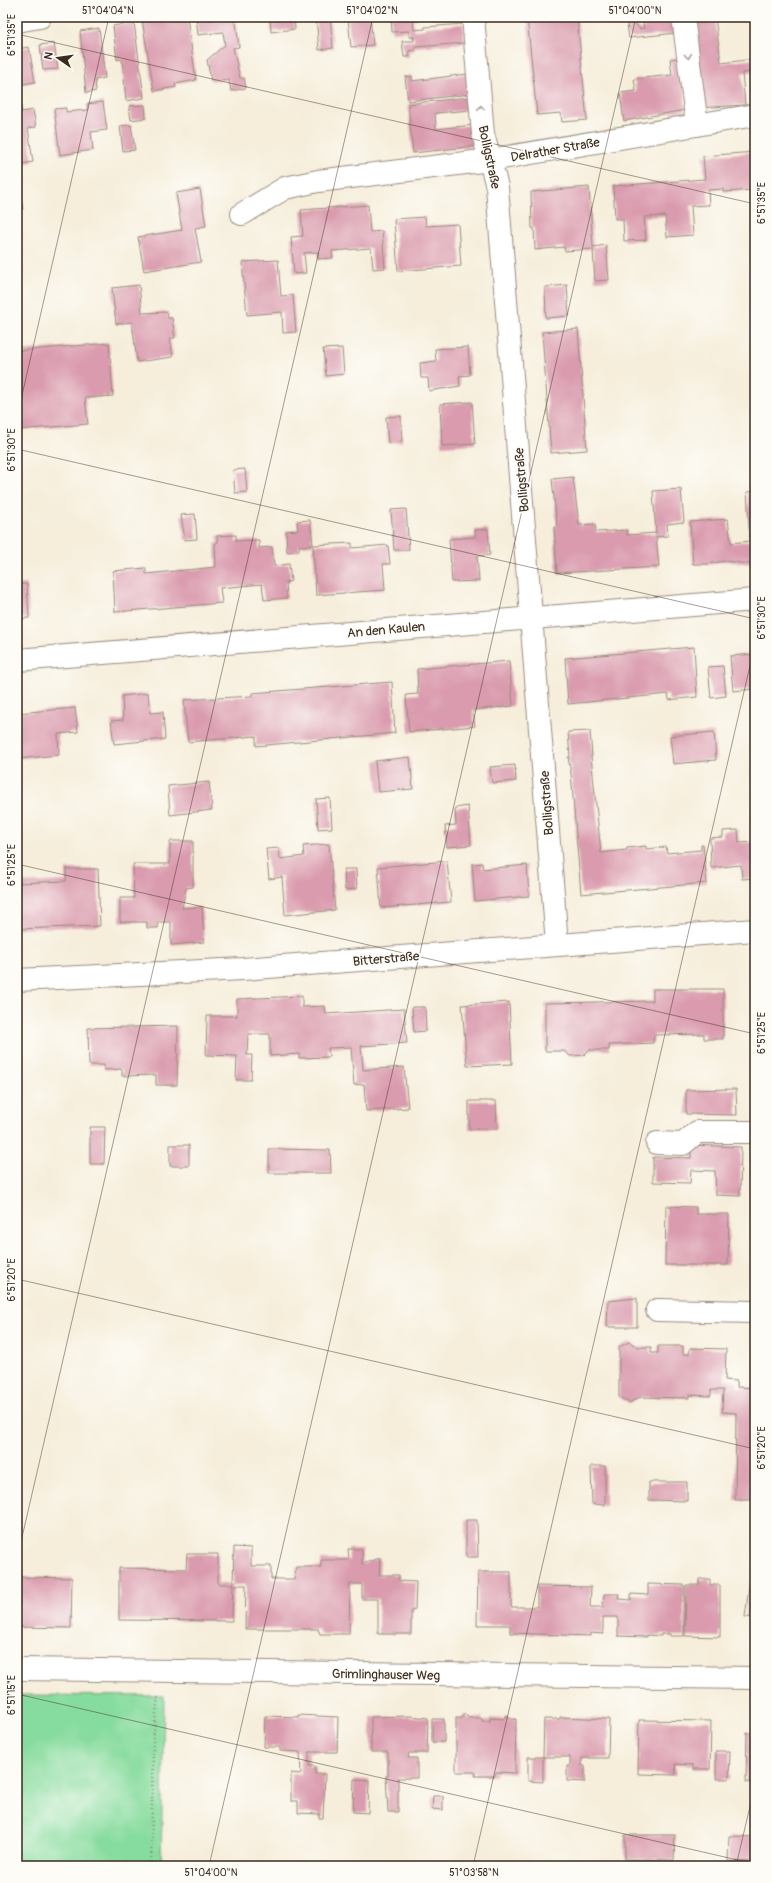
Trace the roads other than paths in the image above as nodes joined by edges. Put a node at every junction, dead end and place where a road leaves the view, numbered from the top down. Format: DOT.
graph roads {
  1 [pos="40,17"];
  2 [pos="473,17"];
  3 [pos="683,17"];
  4 [pos="17,21"];
  5 [pos="755,115"];
  6 [pos="697,125"];
  7 [pos="490,160"];
  8 [pos="242,214"];
  9 [pos="755,600"];
  10 [pos="532,617"];
  11 [pos="17,660"];
  12 [pos="755,930"];
  13 [pos="557,944"];
  14 [pos="17,980"];
  15 [pos="755,1132"];
  16 [pos="657,1143"];
  17 [pos="657,1310"];
  18 [pos="755,1312"];
  19 [pos="17,1669"];
  20 [pos="755,1678"];
  1 -- 4 [label="street"];
  7 -- 2 [label="street, Bolligstraße, one-way"];
  3 -- 6 [label="street, one-way"];
  5 -- 6 [label="street, Delrather Straße"];
  6 -- 7 [label="street, Delrather Straße"];
  7 -- 8 [label="street, Delrather Straße"];
  7 -- 10 [label="street, Bolligstraße"];
  9 -- 10 [label="street, An den Kaulen"];
  10 -- 11 [label="street, An den Kaulen"];
  10 -- 13 [label="street, Bolligstraße"];
  12 -- 13 [label="street, Bitterstraße"];
  13 -- 14 [label="street, Bitterstraße"];
  15 -- 16 [label="street"];
  17 -- 18 [label="street"];
  19 -- 20 [label="street, Grimlinghauser Weg"];
}
